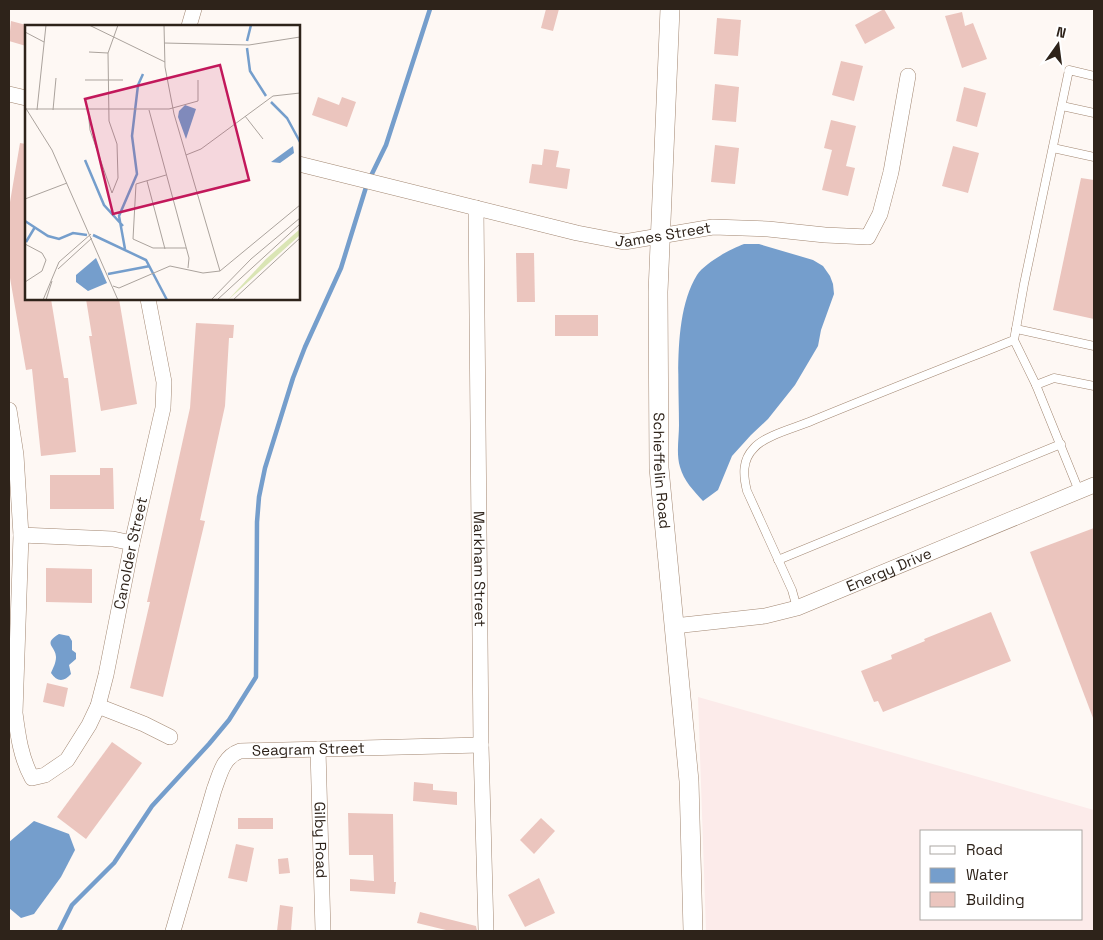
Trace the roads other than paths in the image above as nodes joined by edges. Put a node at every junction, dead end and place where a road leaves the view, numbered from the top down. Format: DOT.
graph roads {
  1 [pos="194,9"];
  2 [pos="670,9"];
  3 [pos="189,25"];
  4 [pos="908,76"];
  5 [pos="1094,76"];
  6 [pos="9,94"];
  7 [pos="25,98"];
  8 [pos="1062,106"];
  9 [pos="1094,113"];
  10 [pos="1053,148"];
  11 [pos="1094,157"];
  12 [pos="300,164"];
  13 [pos="476,208"];
  14 [pos="661,235"];
  15 [pos="148,300"];
  16 [pos="1016,329"];
  17 [pos="1014,340"];
  18 [pos="1094,346"];
  19 [pos="1036,385"];
  20 [pos="1094,386"];
  21 [pos="9,410"];
  22 [pos="1061,444"];
  23 [pos="1094,485"];
  24 [pos="1079,491"];
  25 [pos="21,535"];
  26 [pos="132,544"];
  27 [pos="778,560"];
  28 [pos="797,608"];
  29 [pos="674,626"];
  30 [pos="98,706"];
  31 [pos="170,737"];
  32 [pos="481,745"];
  33 [pos="318,749"];
  34 [pos="173,931"];
  35 [pos="323,931"];
  36 [pos="486,931"];
  37 [pos="693,931"];
  1 -- 3 [label="street"];
  2 -- 14 [label="street, Schieffelin Road"];
  4 -- 14 [label="street, James Street"];
  5 -- 8 [label="lane"];
  6 -- 7 [label="street"];
  8 -- 9 [label="lane"];
  8 -- 10 [label="lane"];
  10 -- 11 [label="lane"];
  10 -- 16 [label="lane"];
  12 -- 13 [label="street, James Street"];
  13 -- 14 [label="street, James Street"];
  13 -- 32 [label="street, Markham Street"];
  14 -- 29 [label="street, Schieffelin Road"];
  15 -- 26 [label="street, Canolder Street"];
  16 -- 17 [label="lane"];
  16 -- 18 [label="lane"];
  17 -- 19 [label="lane"];
  17 -- 27 [label="lane"];
  19 -- 20 [label="lane"];
  19 -- 22 [label="lane"];
  21 -- 25 [label="street"];
  22 -- 24 [label="lane"];
  22 -- 27 [label="lane"];
  23 -- 24 [label="street, Energy Drive"];
  24 -- 28 [label="street, Energy Drive"];
  25 -- 26 [label="street"];
  25 -- 30 [label="street, Canolder Street"];
  26 -- 30 [label="street, Canolder Street"];
  27 -- 28 [label="lane"];
  28 -- 29 [label="street, Energy Drive"];
  29 -- 37 [label="street, Schieffelin Road"];
  30 -- 31 [label="street"];
  32 -- 33 [label="street, Seagram Street"];
  32 -- 36 [label="street, Markham Street"];
  33 -- 34 [label="street, Seagram Street"];
  33 -- 35 [label="street, Gilby Road"];
}
